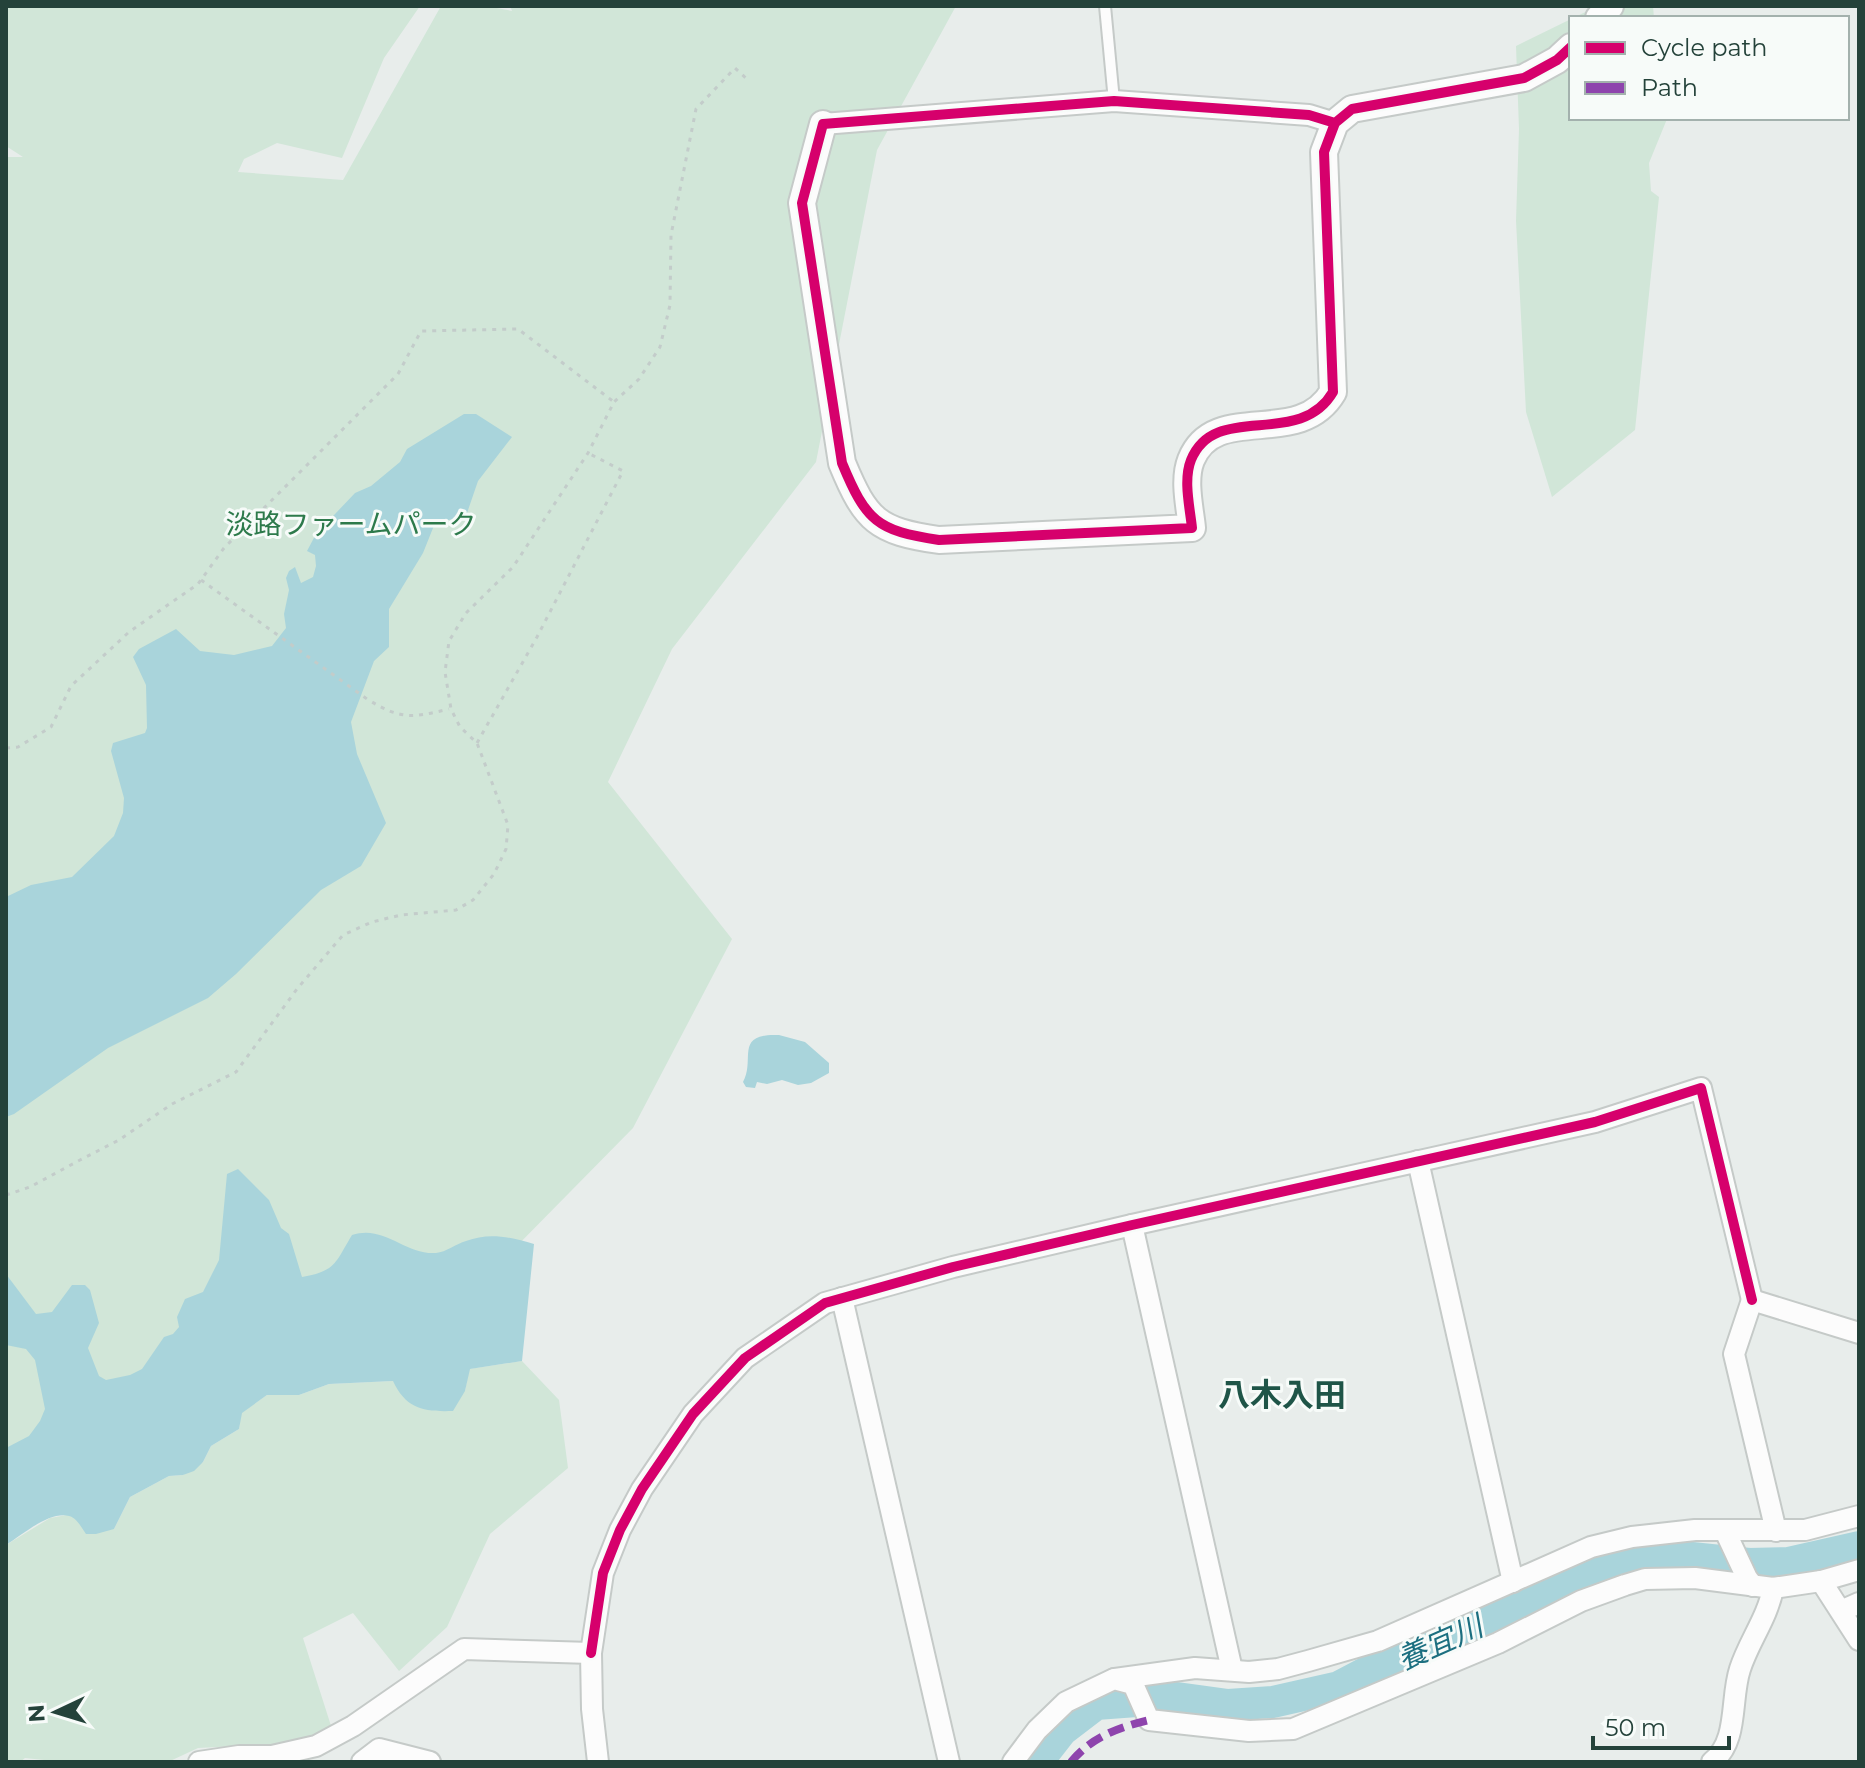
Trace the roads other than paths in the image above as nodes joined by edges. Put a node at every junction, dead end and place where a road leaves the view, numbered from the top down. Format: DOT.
graph roads {
  1 [pos="1105,6"];
  2 [pos="1569,49"];
  3 [pos="1114,101"];
  4 [pos="1335,123"];
  5 [pos="823,124"];
  6 [pos="1418,1161"];
  7 [pos="1132,1225"];
  8 [pos="842,1298"];
  9 [pos="1752,1300"];
  10 [pos="1859,1333"];
  11 [pos="1859,1516"];
  12 [pos="1725,1531"];
  13 [pos="1776,1531"];
  14 [pos="1859,1570"];
  15 [pos="1821,1581"];
  16 [pos="1513,1582"];
  17 [pos="1758,1584"];
  18 [pos="1850,1607"];
  19 [pos="1859,1640"];
  20 [pos="591,1653"];
  21 [pos="1232,1670"];
  22 [pos="1123,1682"];
  23 [pos="199,1762"];
  24 [pos="362,1762"];
  25 [pos="430,1762"];
  26 [pos="598,1762"];
  27 [pos="949,1762"];
  28 [pos="1013,1762"];
  29 [pos="1712,1762"];
  1 -- 3 [label="lane"];
  2 -- 4 [label="street"];
  3 -- 4 [label="street"];
  3 -- 5 [label="street"];
  4 -- 5 [label="street"];
  6 -- 7 [label="street"];
  6 -- 9 [label="street"];
  6 -- 16 [label="street"];
  7 -- 8 [label="street"];
  7 -- 21 [label="street"];
  8 -- 20 [label="street"];
  8 -- 27 [label="street"];
  9 -- 10 [label="street"];
  9 -- 13 [label="street"];
  11 -- 13 [label="street"];
  12 -- 13 [label="street"];
  12 -- 16 [label="street"];
  12 -- 17 [label="street"];
  14 -- 15 [label="street"];
  15 -- 17 [label="street"];
  15 -- 18 [label="street"];
  16 -- 21 [label="street"];
  17 -- 22 [label="street"];
  17 -- 29 [label="street"];
  18 -- 19 [label="street"];
  20 -- 23 [label="street"];
  20 -- 26 [label="street"];
  21 -- 22 [label="street"];
  22 -- 28 [label="street"];
  24 -- 25 [label="street"];
}
